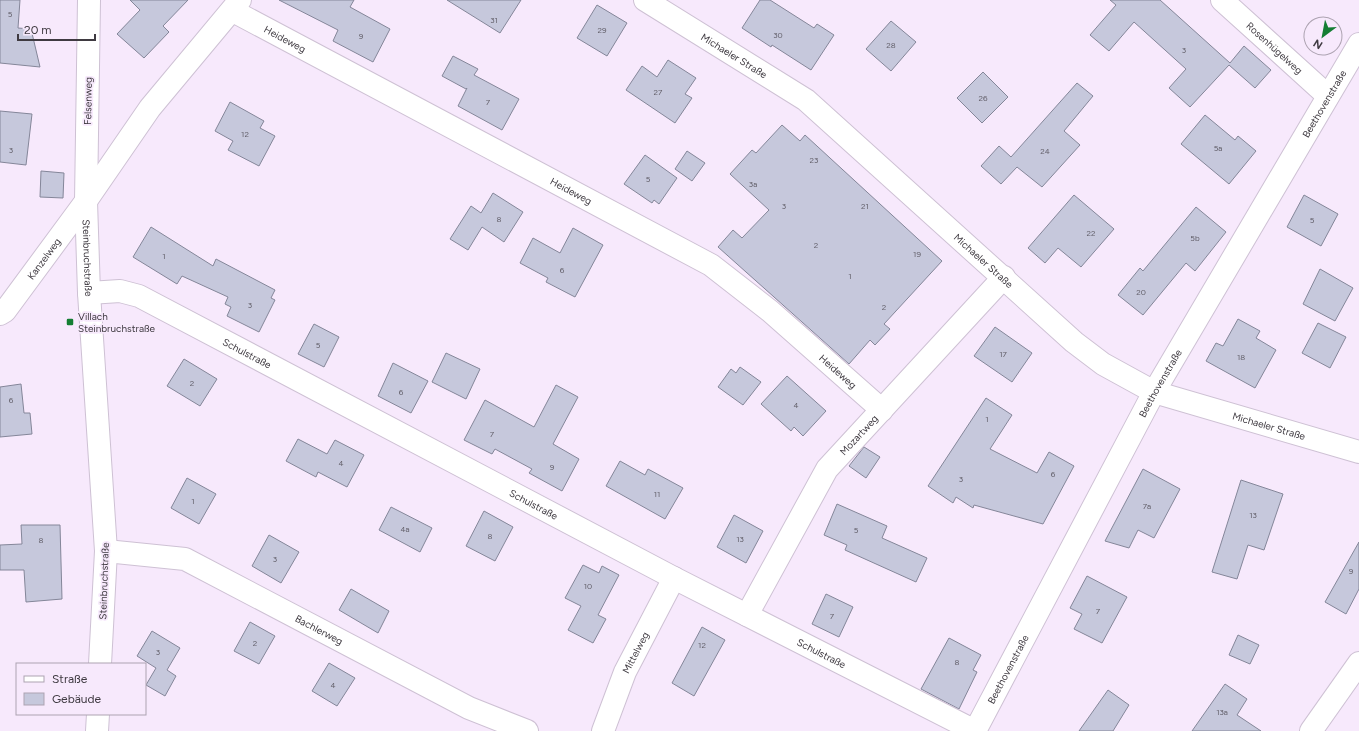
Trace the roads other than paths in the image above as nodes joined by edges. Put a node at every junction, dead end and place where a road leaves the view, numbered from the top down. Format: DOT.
graph roads {
  1 [pos="89,0"];
  2 [pos="645,0"];
  3 [pos="1222,0"];
  4 [pos="237,5"];
  5 [pos="1359,44"];
  6 [pos="1328,96"];
  7 [pos="86,201"];
  8 [pos="1004,277"];
  9 [pos="89,293"];
  10 [pos="0,314"];
  11 [pos="1154,392"];
  12 [pos="882,410"];
  13 [pos="1359,452"];
  14 [pos="106,551"];
  15 [pos="674,578"];
  16 [pos="747,615"];
  17 [pos="100,663"];
  18 [pos="1359,663"];
  19 [pos="98,715"];
  20 [pos="97,731"];
  21 [pos="527,731"];
  22 [pos="603,731"];
  23 [pos="975,731"];
  24 [pos="1311,731"];
  1 -- 7 [label="street, Felsenweg"];
  2 -- 8 [label="street, Michaeler Straße"];
  3 -- 6 [label="street, Rosenhügelweg"];
  4 -- 7 [label="street"];
  4 -- 12 [label="street, Heideweg"];
  5 -- 6 [label="street, Beethovenstraße"];
  6 -- 11 [label="street, Beethovenstraße"];
  7 -- 9 [label="street, Steinbruchstraße"];
  7 -- 10 [label="street, Kanzelweg"];
  8 -- 11 [label="street, Michaeler Straße"];
  8 -- 12 [label="street, Mozartweg"];
  9 -- 14 [label="street, Steinbruchstraße"];
  9 -- 15 [label="street, Schulstraße"];
  11 -- 13 [label="street, Michaeler Straße"];
  11 -- 23 [label="street, Beethovenstraße"];
  12 -- 16 [label="street, Mozartweg"];
  14 -- 17 [label="street, Steinbruchstraße"];
  14 -- 21 [label="street, Bachlerweg"];
  15 -- 16 [label="street, Schulstraße"];
  15 -- 22 [label="street, Mittelweg"];
  16 -- 23 [label="street, Schulstraße"];
  18 -- 24 [label="street"];
  19 -- 20 [label="street"];
}
